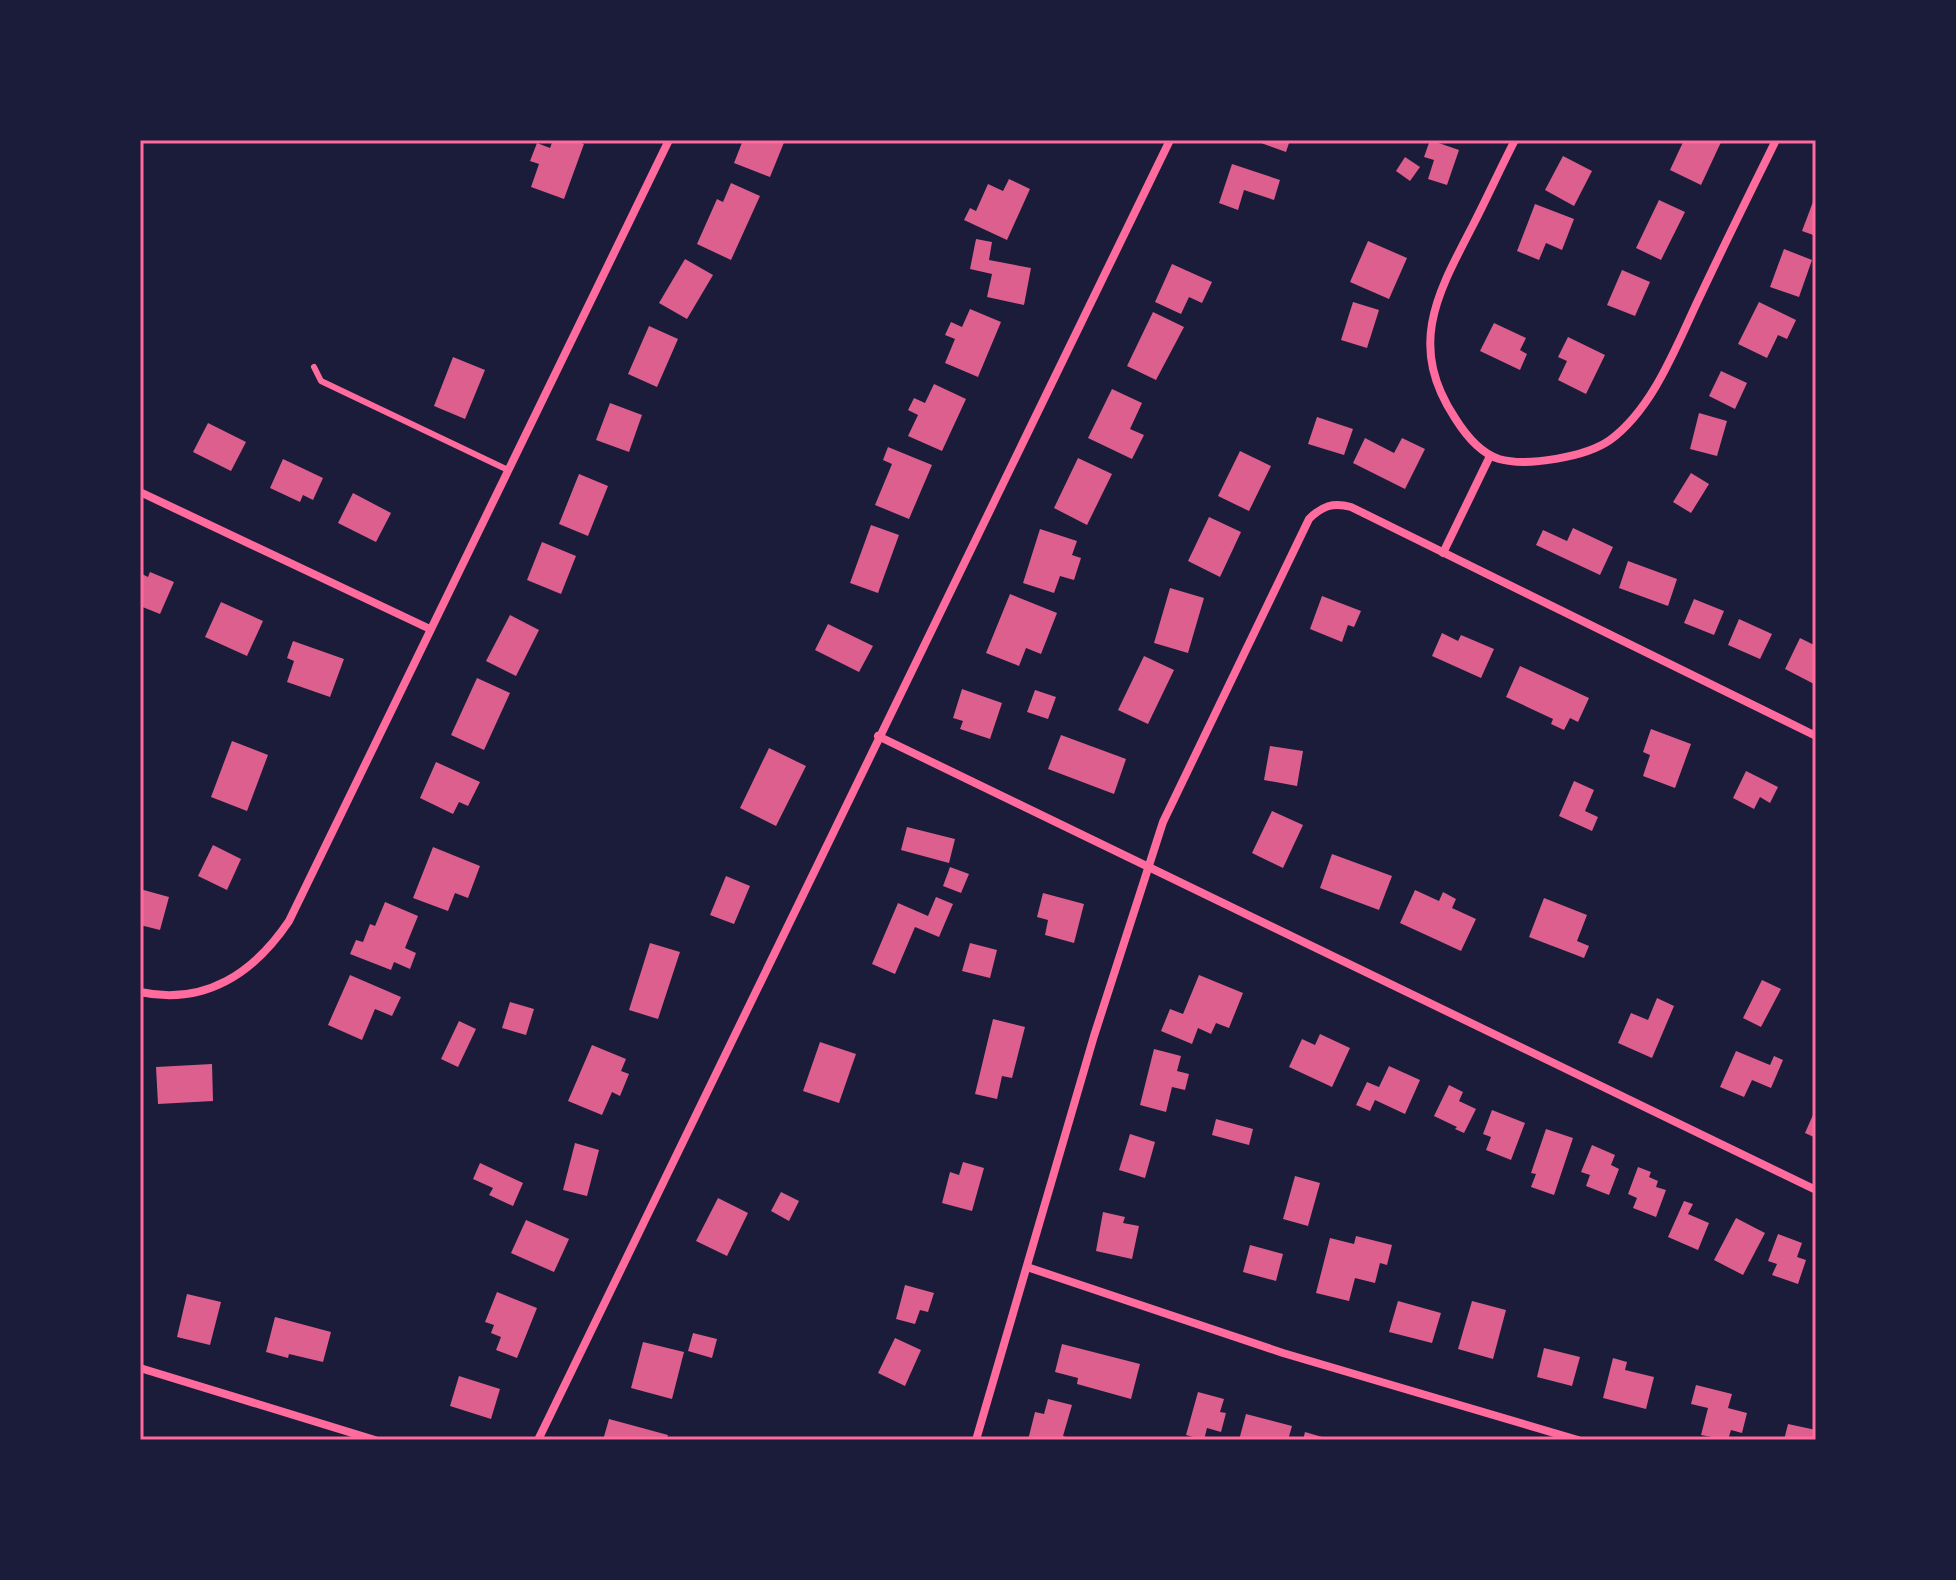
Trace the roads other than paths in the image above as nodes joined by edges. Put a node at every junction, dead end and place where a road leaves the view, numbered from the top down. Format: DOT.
graph roads {
  1 [pos="669,140"];
  2 [pos="1170,140"];
  3 [pos="1515,140"];
  4 [pos="1776,140"];
  5 [pos="314,367"];
  6 [pos="1490,456"];
  7 [pos="508,470"];
  8 [pos="140,492"];
  9 [pos="1443,553"];
  10 [pos="430,629"];
  11 [pos="878,736"];
  12 [pos="1816,736"];
  13 [pos="1148,866"];
  14 [pos="140,992"];
  15 [pos="1816,1190"];
  16 [pos="1027,1267"];
  17 [pos="140,1368"];
  18 [pos="375,1440"];
  19 [pos="538,1440"];
  20 [pos="976,1440"];
  21 [pos="1578,1440"];
  1 -- 7 [label="street"];
  2 -- 11 [label="street"];
  3 -- 6 [label="street"];
  4 -- 6 [label="street"];
  5 -- 7 [label="lane"];
  6 -- 9 [label="street"];
  7 -- 10 [label="street"];
  8 -- 10 [label="street"];
  9 -- 12 [label="street"];
  9 -- 13 [label="street"];
  10 -- 14 [label="street"];
  11 -- 13 [label="street"];
  11 -- 19 [label="street"];
  13 -- 15 [label="street"];
  13 -- 16 [label="street"];
  16 -- 20 [label="street"];
  16 -- 21 [label="street"];
  17 -- 18 [label="street"];
}
